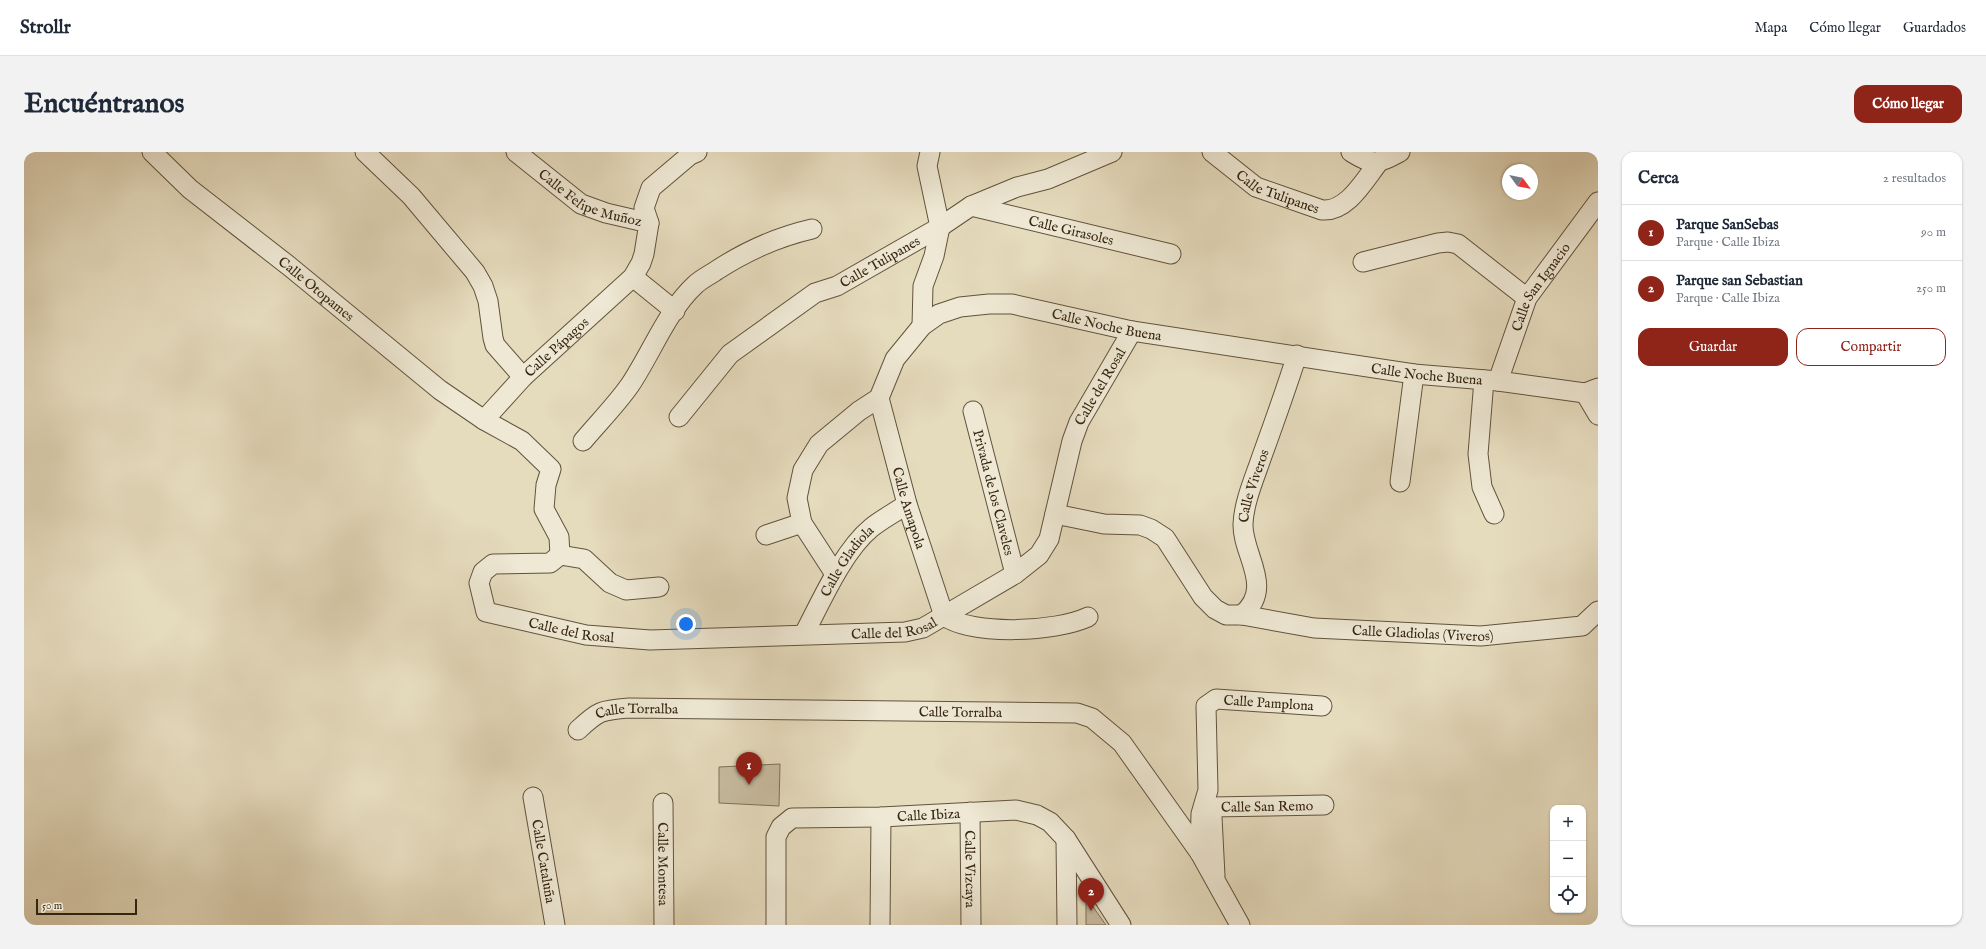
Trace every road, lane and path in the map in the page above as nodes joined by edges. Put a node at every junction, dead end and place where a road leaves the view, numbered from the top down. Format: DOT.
graph roads {
  1 [pos="152,152"];
  2 [pos="365,152"];
  3 [pos="516,152"];
  4 [pos="697,152"];
  5 [pos="930,152"];
  6 [pos="1112,152"];
  7 [pos="1212,152"];
  8 [pos="1351,152"];
  9 [pos="1400,152"];
  10 [pos="1378,163"];
  11 [pos="1598,202"];
  12 [pos="971,206"];
  13 [pos="649,223"];
  14 [pos="940,227"];
  15 [pos="812,228"];
  16 [pos="1171,254"];
  17 [pos="1363,262"];
  18 [pos="633,277"];
  19 [pos="1527,298"];
  20 [pos="675,311"];
  21 [pos="922,326"];
  22 [pos="1132,331"];
  23 [pos="1297,356"];
  24 [pos="1414,374"];
  25 [pos="523,377"];
  26 [pos="1491,380"];
  27 [pos="1591,390"];
  28 [pos="879,398"];
  29 [pos="974,411"];
  30 [pos="1598,415"];
  31 [pos="679,417"];
  32 [pos="484,420"];
  33 [pos="583,441"];
  34 [pos="1400,482"];
  35 [pos="907,504"];
  36 [pos="1056,514"];
  37 [pos="1494,514"];
  38 [pos="802,524"];
  39 [pos="766,535"];
  40 [pos="560,555"];
  41 [pos="836,574"];
  42 [pos="1015,574"];
  43 [pos="659,587"];
  44 [pos="1598,611"];
  45 [pos="1242,615"];
  46 [pos="944,616"];
  47 [pos="1088,617"];
  48 [pos="804,634"];
  49 [pos="1322,706"];
  50 [pos="578,730"];
  51 [pos="533,797"];
  52 [pos="1210,798"];
  53 [pos="663,803"];
  54 [pos="1324,805"];
  55 [pos="970,812"];
  56 [pos="881,817"];
  57 [pos="1066,840"];
  58 [pos="1200,852"];
  59 [pos="1215,879"];
  60 [pos="555,925"];
  61 [pos="664,925"];
  62 [pos="776,925"];
  63 [pos="880,925"];
  64 [pos="971,925"];
  65 [pos="1067,925"];
  66 [pos="1121,925"];
  67 [pos="1240,925"];
  1 -- 32 [label="street, Calle Otopames"];
  2 -- 25 [label="street"];
  3 -- 13 [label="street, Calle Felipe Muñoz"];
  4 -- 13 [label="street, Calle Pápagos"];
  5 -- 14 [label="street"];
  6 -- 12 [label="street, Calle Tulipanes"];
  7 -- 10 [label="street, Calle Tulipanes"];
  8 -- 10 [label="street"];
  9 -- 10 [label="street, Calle Tulipanes"];
  11 -- 19 [label="street, Calle San Ignacio"];
  12 -- 14 [label="street, Calle Tulipanes"];
  12 -- 16 [label="street, Calle Girasoles"];
  13 -- 18 [label="street, Calle Pápagos"];
  14 -- 21 [label="street"];
  14 -- 31 [label="street, Calle Tulipanes"];
  15 -- 20 [label="street"];
  17 -- 19 [label="street"];
  18 -- 20 [label="street"];
  18 -- 25 [label="street, Calle Pápagos"];
  19 -- 26 [label="street, Calle San Ignacio"];
  20 -- 33 [label="street"];
  21 -- 22 [label="street, Calle Noche Buena"];
  21 -- 28 [label="street, Calle Noche Buena"];
  22 -- 23 [label="street, Calle Noche Buena"];
  22 -- 36 [label="street, Calle del Rosal"];
  23 -- 24 [label="street, Calle Noche Buena"];
  23 -- 45 [label="street, Calle Viveros"];
  24 -- 26 [label="street, Calle Noche Buena"];
  24 -- 34 [label="street"];
  25 -- 32 [label="street, Calle Pápagos"];
  26 -- 27 [label="street, Calle Noche Buena"];
  26 -- 37 [label="street, Calle San Ignacio"];
  27 -- 30 [label="street"];
  28 -- 35 [label="street, Calle Amapola"];
  28 -- 38 [label="street"];
  29 -- 42 [label="street, Privada de los Claveles"];
  32 -- 40 [label="street, Calle Otopames"];
  35 -- 41 [label="street, Calle Gladiola"];
  35 -- 46 [label="street, Calle Amapola"];
  36 -- 42 [label="street, Calle del Rosal"];
  36 -- 45 [label="street, Calle Gladiolas (Viveros)"];
  38 -- 39 [label="street"];
  38 -- 41 [label="street"];
  40 -- 43 [label="street"];
  40 -- 48 [label="street, Calle del Rosal"];
  41 -- 48 [label="street, Calle Gladiola"];
  42 -- 46 [label="street, Calle del Rosal"];
  44 -- 45 [label="street, Calle Gladiolas (Viveros)"];
  46 -- 47 [label="street"];
  46 -- 48 [label="street, Calle del Rosal"];
  49 -- 52 [label="street, Calle Pamplona"];
  50 -- 58 [label="street, Calle Torralba"];
  51 -- 60 [label="street, Calle Cataluña"];
  52 -- 54 [label="street, Calle San Remo"];
  52 -- 58 [label="street, Calle Pamplona"];
  52 -- 59 [label="street, Calle Pamplona"];
  53 -- 61 [label="street, Calle Montesa"];
  55 -- 56 [label="street, Calle Ibiza"];
  55 -- 57 [label="street, Calle Ibiza"];
  55 -- 64 [label="street, Calle Vizcaya"];
  56 -- 62 [label="street, Calle Ibiza"];
  56 -- 63 [label="street"];
  57 -- 65 [label="street"];
  57 -- 66 [label="street, Calle Ibiza"];
  58 -- 59 [label="street, Calle Torralba"];
  59 -- 67 [label="street, Calle Torralba"];
}
